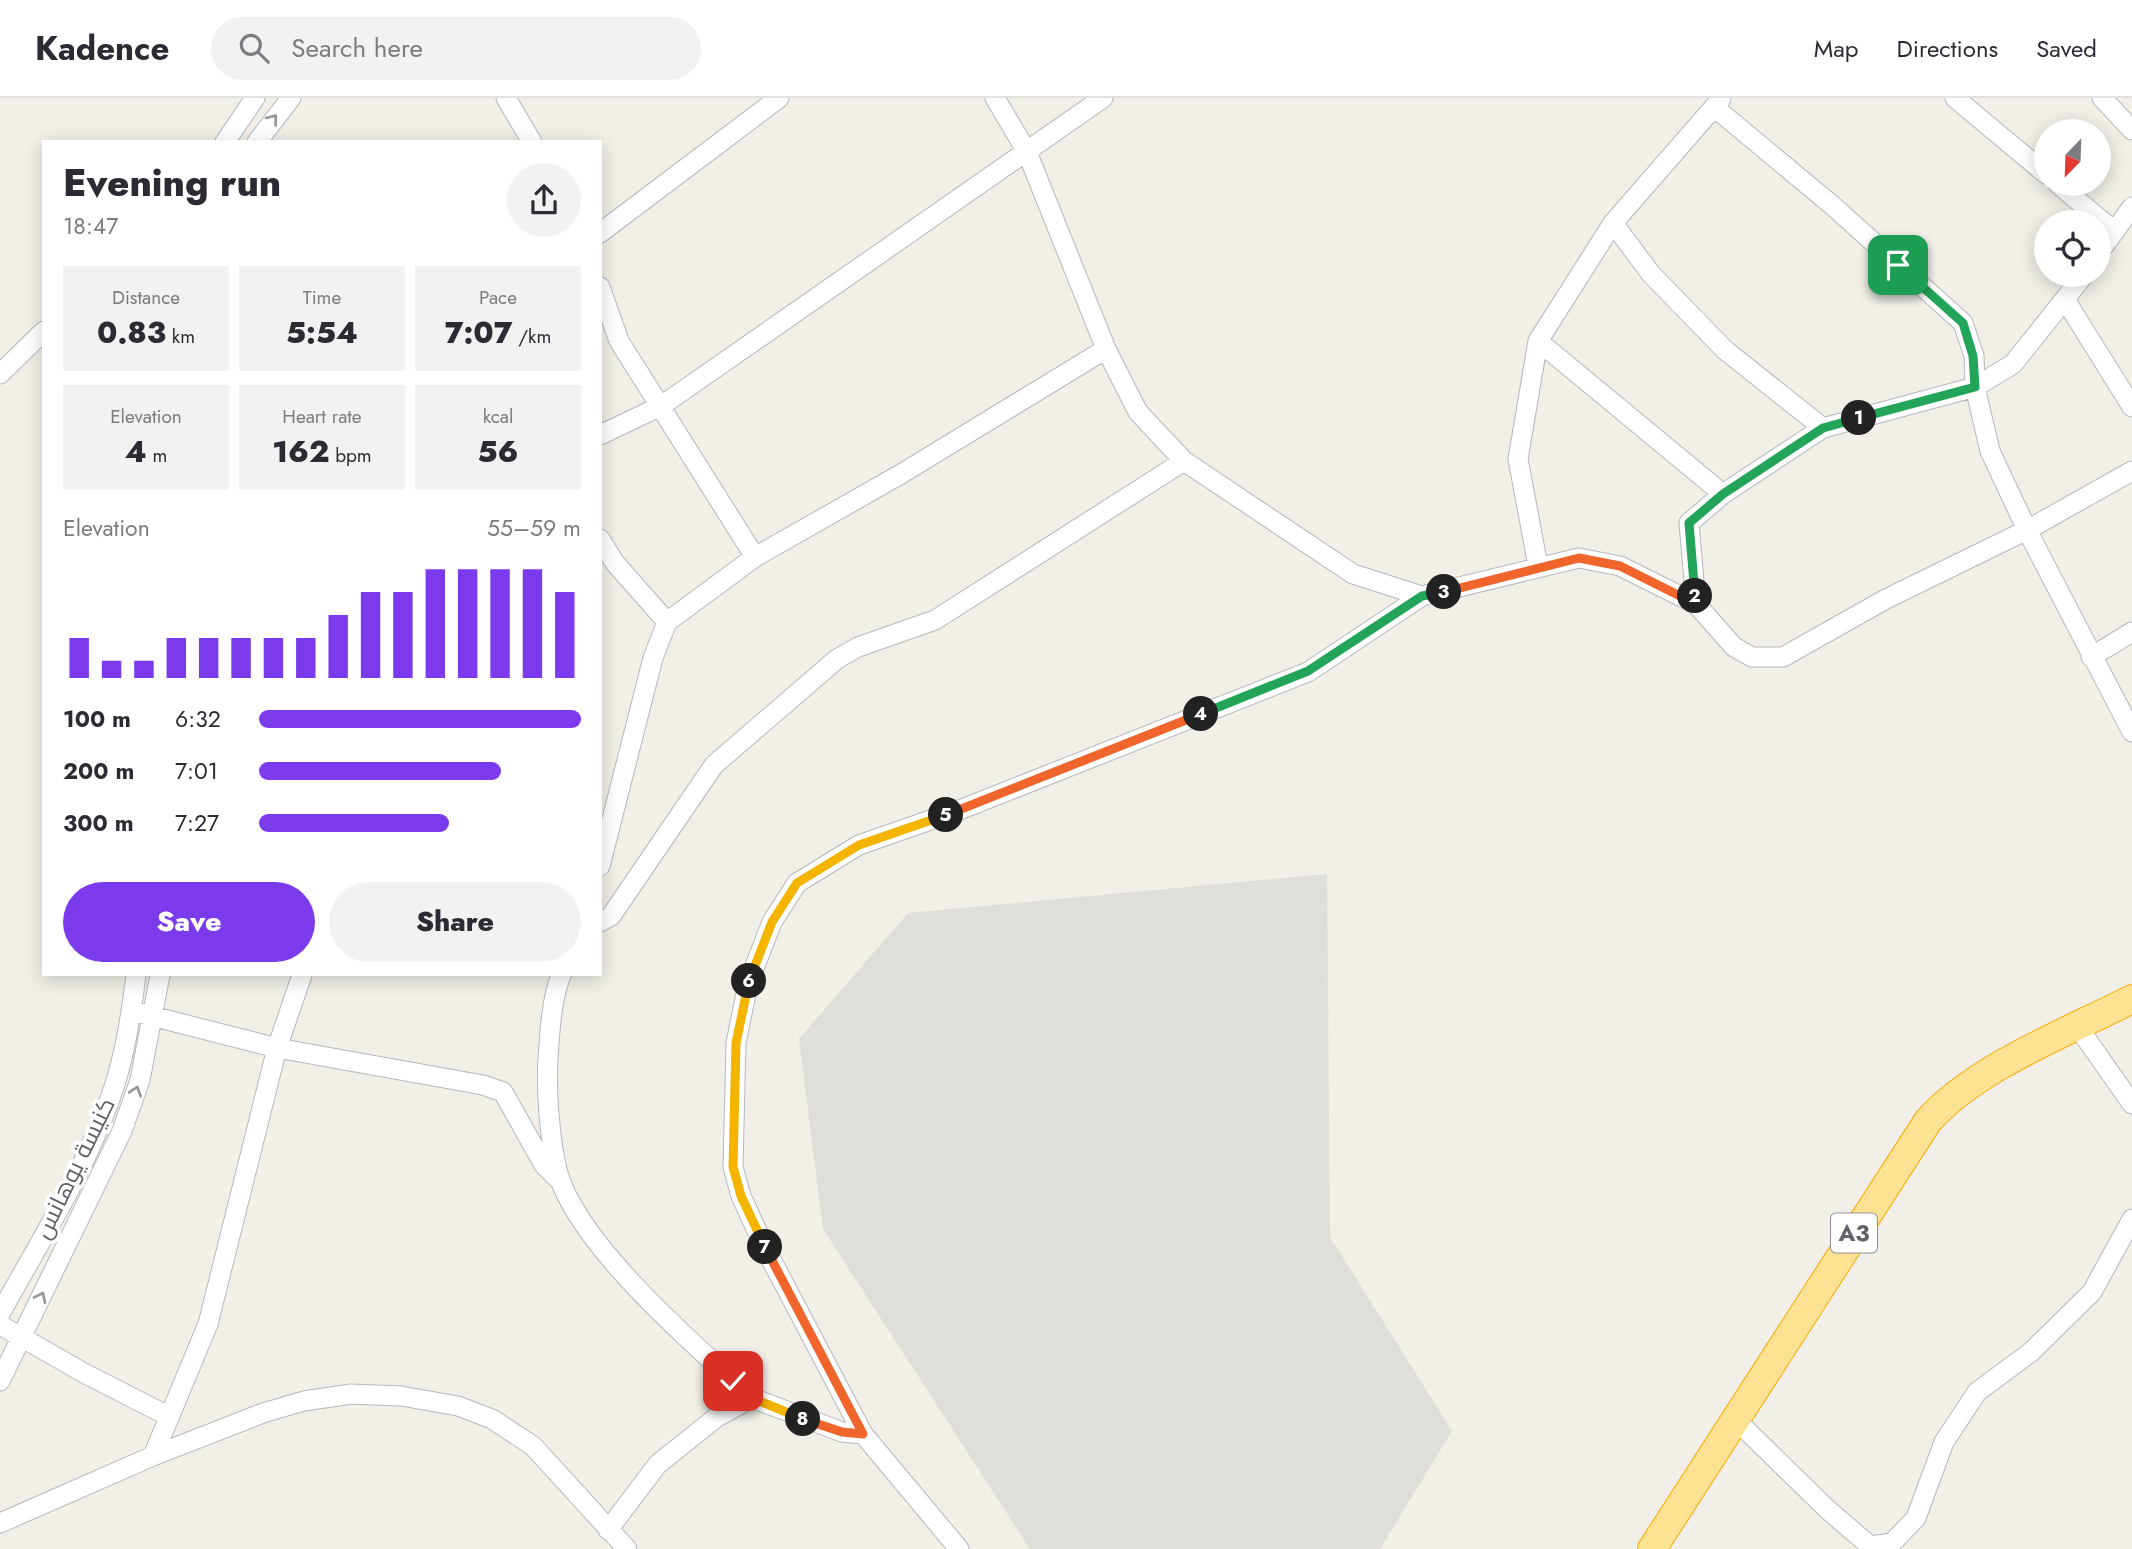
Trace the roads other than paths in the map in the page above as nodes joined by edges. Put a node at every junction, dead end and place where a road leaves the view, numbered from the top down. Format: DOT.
graph roads {
  1 [pos="255,98"];
  2 [pos="291,98"];
  3 [pos="506,98"];
  4 [pos="779,98"];
  5 [pos="995,98"];
  6 [pos="1103,98"];
  7 [pos="1955,98"];
  8 [pos="2102,98"];
  9 [pos="1718,103"];
  10 [pos="2132,130"];
  11 [pos="226,140"];
  12 [pos="259,140"];
  13 [pos="531,140"];
  14 [pos="1027,152"];
  15 [pos="2034,164"];
  16 [pos="2073,196"];
  17 [pos="2132,207"];
  18 [pos="1613,223"];
  19 [pos="602,231"];
  20 [pos="2115,231"];
  21 [pos="2111,236"];
  22 [pos="2076,287"];
  23 [pos="602,293"];
  24 [pos="2066,301"];
  25 [pos="42,333"];
  26 [pos="1538,341"];
  27 [pos="1106,349"];
  28 [pos="0,374"];
  29 [pos="1975,387"];
  30 [pos="660,406"];
  31 [pos="2132,407"];
  32 [pos="1823,428"];
  33 [pos="602,434"];
  34 [pos="1184,461"];
  35 [pos="2132,471"];
  36 [pos="1723,494"];
  37 [pos="2027,530"];
  38 [pos="602,542"];
  39 [pos="755,557"];
  40 [pos="1538,566"];
  41 [pos="1422,596"];
  42 [pos="1696,604"];
  43 [pos="667,622"];
  44 [pos="2132,632"];
  45 [pos="2091,657"];
  46 [pos="2132,732"];
  47 [pos="602,858"];
  48 [pos="602,921"];
  49 [pos="136,976"];
  50 [pos="160,976"];
  51 [pos="302,976"];
  52 [pos="561,976"];
  53 [pos="2132,999"];
  54 [pos="132,1011"];
  55 [pos="155,1015"];
  56 [pos="2078,1027"];
  57 [pos="277,1048"];
  58 [pos="2132,1104"];
  59 [pos="561,1182"];
  60 [pos="60,1204"];
  61 [pos="81,1215"];
  62 [pos="2132,1219"];
  63 [pos="0,1314"];
  64 [pos="0,1325"];
  65 [pos="21,1337"];
  66 [pos="0,1381"];
  67 [pos="752,1398"];
  68 [pos="168,1416"];
  69 [pos="1735,1419"];
  70 [pos="863,1434"];
  71 [pos="153,1456"];
  72 [pos="0,1523"];
  73 [pos="608,1531"];
  74 [pos="627,1549"];
  75 [pos="958,1549"];
  76 [pos="1652,1549"];
  1 -- 11 [label="street"];
  12 -- 2 [label="street, one-way"];
  3 -- 13 [label="street"];
  4 -- 19 [label="street"];
  5 -- 14 [label="street"];
  6 -- 14 [label="street"];
  7 -- 15 [label="street"];
  8 -- 10 [label="street"];
  9 -- 18 [label="street"];
  9 -- 29 [label="street"];
  14 -- 27 [label="street"];
  14 -- 30 [label="street"];
  16 -- 20 [label="street"];
  17 -- 20 [label="street"];
  18 -- 26 [label="street"];
  18 -- 32 [label="street"];
  20 -- 21 [label="street"];
  22 -- 24 [label="street"];
  23 -- 30 [label="street"];
  24 -- 29 [label="street"];
  24 -- 31 [label="street"];
  25 -- 28 [label="street"];
  26 -- 36 [label="street"];
  26 -- 40 [label="street"];
  27 -- 34 [label="street"];
  27 -- 39 [label="street"];
  29 -- 32 [label="street"];
  29 -- 37 [label="street"];
  30 -- 33 [label="street"];
  30 -- 39 [label="street"];
  32 -- 36 [label="street"];
  34 -- 41 [label="street"];
  34 -- 48 [label="street"];
  35 -- 37 [label="street"];
  36 -- 42 [label="street"];
  37 -- 42 [label="street"];
  37 -- 45 [label="street"];
  38 -- 43 [label="street"];
  39 -- 43 [label="street"];
  40 -- 41 [label="street"];
  40 -- 42 [label="street"];
  41 -- 70 [label="street"];
  43 -- 47 [label="street"];
  44 -- 45 [label="street"];
  45 -- 46 [label="street"];
  49 -- 54 [label="street, كنيسة يوهانس"];
  50 -- 55 [label="street"];
  51 -- 57 [label="street"];
  52 -- 59 [label="street"];
  53 -- 56 [label="highway, A3"];
  54 -- 55 [label="street"];
  54 -- 60 [label="street, كنيسة يوهانس"];
  55 -- 57 [label="street"];
  61 -- 55 [label="street, one-way"];
  56 -- 58 [label="street"];
  56 -- 69 [label="highway, A3"];
  57 -- 59 [label="street"];
  57 -- 68 [label="street"];
  59 -- 67 [label="street"];
  60 -- 61 [label="street"];
  60 -- 63 [label="street, كنيسة يوهانس"];
  65 -- 61 [label="street, one-way"];
  62 -- 69 [label="street"];
  64 -- 65 [label="street"];
  65 -- 66 [label="street"];
  65 -- 68 [label="street"];
  67 -- 70 [label="street"];
  67 -- 73 [label="street"];
  68 -- 71 [label="street"];
  69 -- 76 [label="highway, A3"];
  70 -- 75 [label="street"];
  71 -- 72 [label="street"];
  71 -- 73 [label="street"];
  73 -- 74 [label="street"];
}
